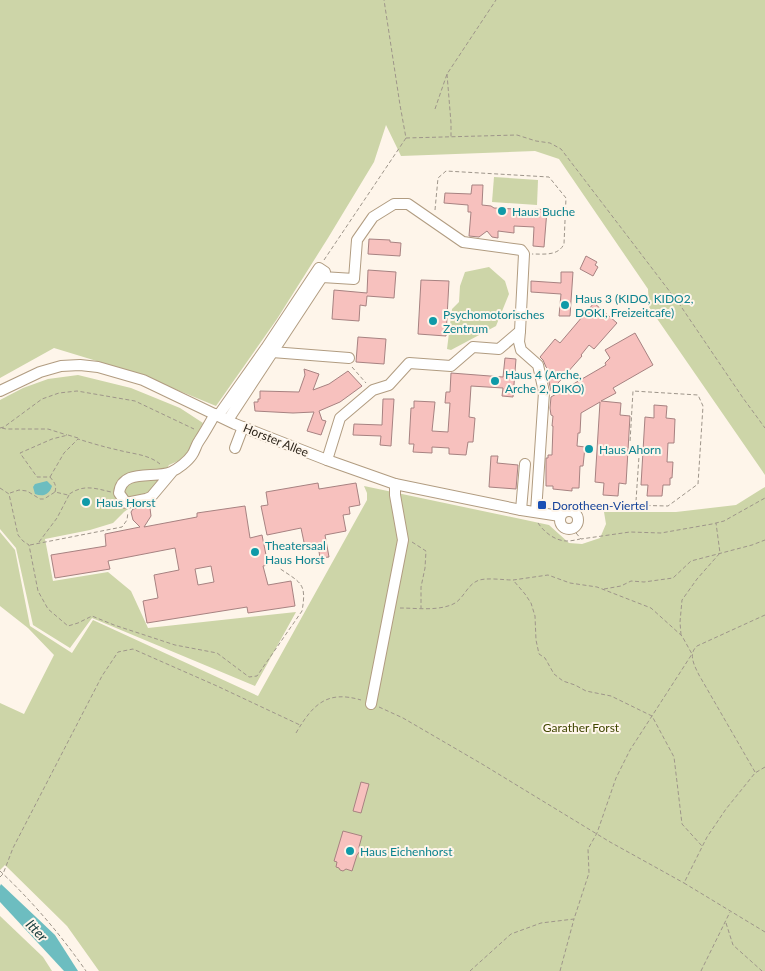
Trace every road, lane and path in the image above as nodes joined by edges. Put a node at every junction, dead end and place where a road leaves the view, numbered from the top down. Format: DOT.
graph roads {
  1 [pos="384,0"];
  2 [pos="496,0"];
  3 [pos="446,74"];
  4 [pos="435,109"];
  5 [pos="451,137"];
  6 [pos="406,138"];
  7 [pos="427,217"];
  8 [pos="524,254"];
  9 [pos="320,272"];
  10 [pos="520,331"];
  11 [pos="269,350"];
  12 [pos="346,357"];
  13 [pos="0,391"];
  14 [pos="372,391"];
  15 [pos="220,417"];
  16 [pos="0,427"];
  17 [pos="243,427"];
  18 [pos="765,428"];
  19 [pos="204,434"];
  20 [pos="68,435"];
  21 [pos="78,439"];
  22 [pos="630,442"];
  23 [pos="235,448"];
  24 [pos="639,456"];
  25 [pos="327,460"];
  26 [pos="525,464"];
  27 [pos="170,472"];
  28 [pos="50,477"];
  29 [pos="395,484"];
  30 [pos="0,488"];
  31 [pos="55,492"];
  32 [pos="119,493"];
  33 [pos="9,494"];
  34 [pos="69,494"];
  35 [pos="765,498"];
  36 [pos="636,501"];
  37 [pos="128,503"];
  38 [pos="521,510"];
  39 [pos="570,510"];
  40 [pos="536,512"];
  41 [pos="560,516"];
  42 [pos="716,523"];
  43 [pos="572,528"];
  44 [pos="581,539"];
  45 [pos="403,540"];
  46 [pos="765,540"];
  47 [pos="38,543"];
  48 [pos="29,545"];
  49 [pos="720,554"];
  50 [pos="280,568"];
  51 [pos="512,580"];
  52 [pos="603,590"];
  53 [pos="389,608"];
  54 [pos="420,608"];
  55 [pos="765,615"];
  56 [pos="682,636"];
  57 [pos="692,654"];
  58 [pos="371,704"];
  59 [pos="652,716"];
  60 [pos="300,725"];
  61 [pos="296,732"];
  62 [pos="765,767"];
  63 [pos="755,773"];
  64 [pos="597,833"];
  65 [pos="702,846"];
  66 [pos="0,871"];
  67 [pos="3,874"];
  68 [pos="0,877"];
  69 [pos="684,883"];
  70 [pos="730,912"];
  71 [pos="574,919"];
  72 [pos="725,922"];
  73 [pos="765,932"];
  74 [pos="86,971"];
  75 [pos="470,971"];
  76 [pos="560,971"];
  77 [pos="701,971"];
  78 [pos="762,971"];
  1 -- 6 [label="path"];
  2 -- 3 [label="path"];
  3 -- 4 [label="path"];
  3 -- 5 [label="path"];
  5 -- 6 [label="path"];
  5 -- 18 [label="path"];
  6 -- 9 [label="path"];
  7 -- 8 [label="street"];
  7 -- 8 [label="path"];
  7 -- 9 [label="street"];
  8 -- 10 [label="street"];
  9 -- 11 [label="street"];
  10 -- 14 [label="street"];
  10 -- 40 [label="street"];
  11 -- 12 [label="street"];
  11 -- 15 [label="street"];
  12 -- 14 [label="path"];
  13 -- 15 [label="street, Horster Allee"];
  14 -- 25 [label="street"];
  15 -- 17 [label="street, Horster Allee"];
  15 -- 19 [label="street"];
  16 -- 19 [label="path"];
  16 -- 20 [label="path"];
  17 -- 23 [label="street"];
  17 -- 25 [label="street, Horster Allee"];
  19 -- 27 [label="street"];
  20 -- 21 [label="path"];
  20 -- 28 [label="path"];
  21 -- 27 [label="path"];
  21 -- 28 [label="path"];
  22 -- 39 [label="path"];
  24 -- 36 [label="path"];
  25 -- 29 [label="street, Horster Allee"];
  26 -- 38 [label="street"];
  27 -- 32 [label="street"];
  27 -- 37 [label="street"];
  28 -- 31 [label="path"];
  29 -- 38 [label="street, Horster Allee"];
  29 -- 45 [label="street"];
  30 -- 33 [label="path"];
  31 -- 33 [label="path"];
  31 -- 34 [label="path"];
  32 -- 34 [label="path"];
  32 -- 37 [label="street"];
  33 -- 48 [label="path"];
  34 -- 47 [label="path"];
  35 -- 42 [label="path"];
  37 -- 47 [label="path"];
  38 -- 40 [label="street, Horster Allee"];
  39 -- 41 [label="street"];
  39 -- 43 [label="street"];
  40 -- 41 [label="street, Horster Allee"];
  40 -- 44 [label="path"];
  41 -- 43 [label="street"];
  42 -- 44 [label="path"];
  42 -- 49 [label="path"];
  43 -- 44 [label="path"];
  45 -- 53 [label="street"];
  45 -- 54 [label="path"];
  46 -- 49 [label="path"];
  47 -- 48 [label="path"];
  48 -- 50 [label="path"];
  49 -- 52 [label="path"];
  49 -- 56 [label="path"];
  51 -- 52 [label="path"];
  51 -- 54 [label="path"];
  51 -- 59 [label="path"];
  52 -- 56 [label="path"];
  53 -- 54 [label="path"];
  53 -- 58 [label="street"];
  55 -- 57 [label="path"];
  56 -- 57 [label="path"];
  57 -- 59 [label="path"];
  57 -- 63 [label="path"];
  58 -- 60 [label="path"];
  58 -- 64 [label="path"];
  59 -- 64 [label="path"];
  59 -- 65 [label="path"];
  60 -- 61 [label="path"];
  60 -- 67 [label="path"];
  62 -- 63 [label="path"];
  63 -- 65 [label="path"];
  64 -- 69 [label="path"];
  64 -- 71 [label="path"];
  65 -- 69 [label="path"];
  66 -- 67 [label="path"];
  67 -- 68 [label="path"];
  67 -- 74 [label="path"];
  69 -- 70 [label="path"];
  70 -- 72 [label="path"];
  70 -- 73 [label="path"];
  71 -- 75 [label="path"];
  71 -- 76 [label="path"];
  72 -- 77 [label="path"];
  72 -- 78 [label="path"];
}
